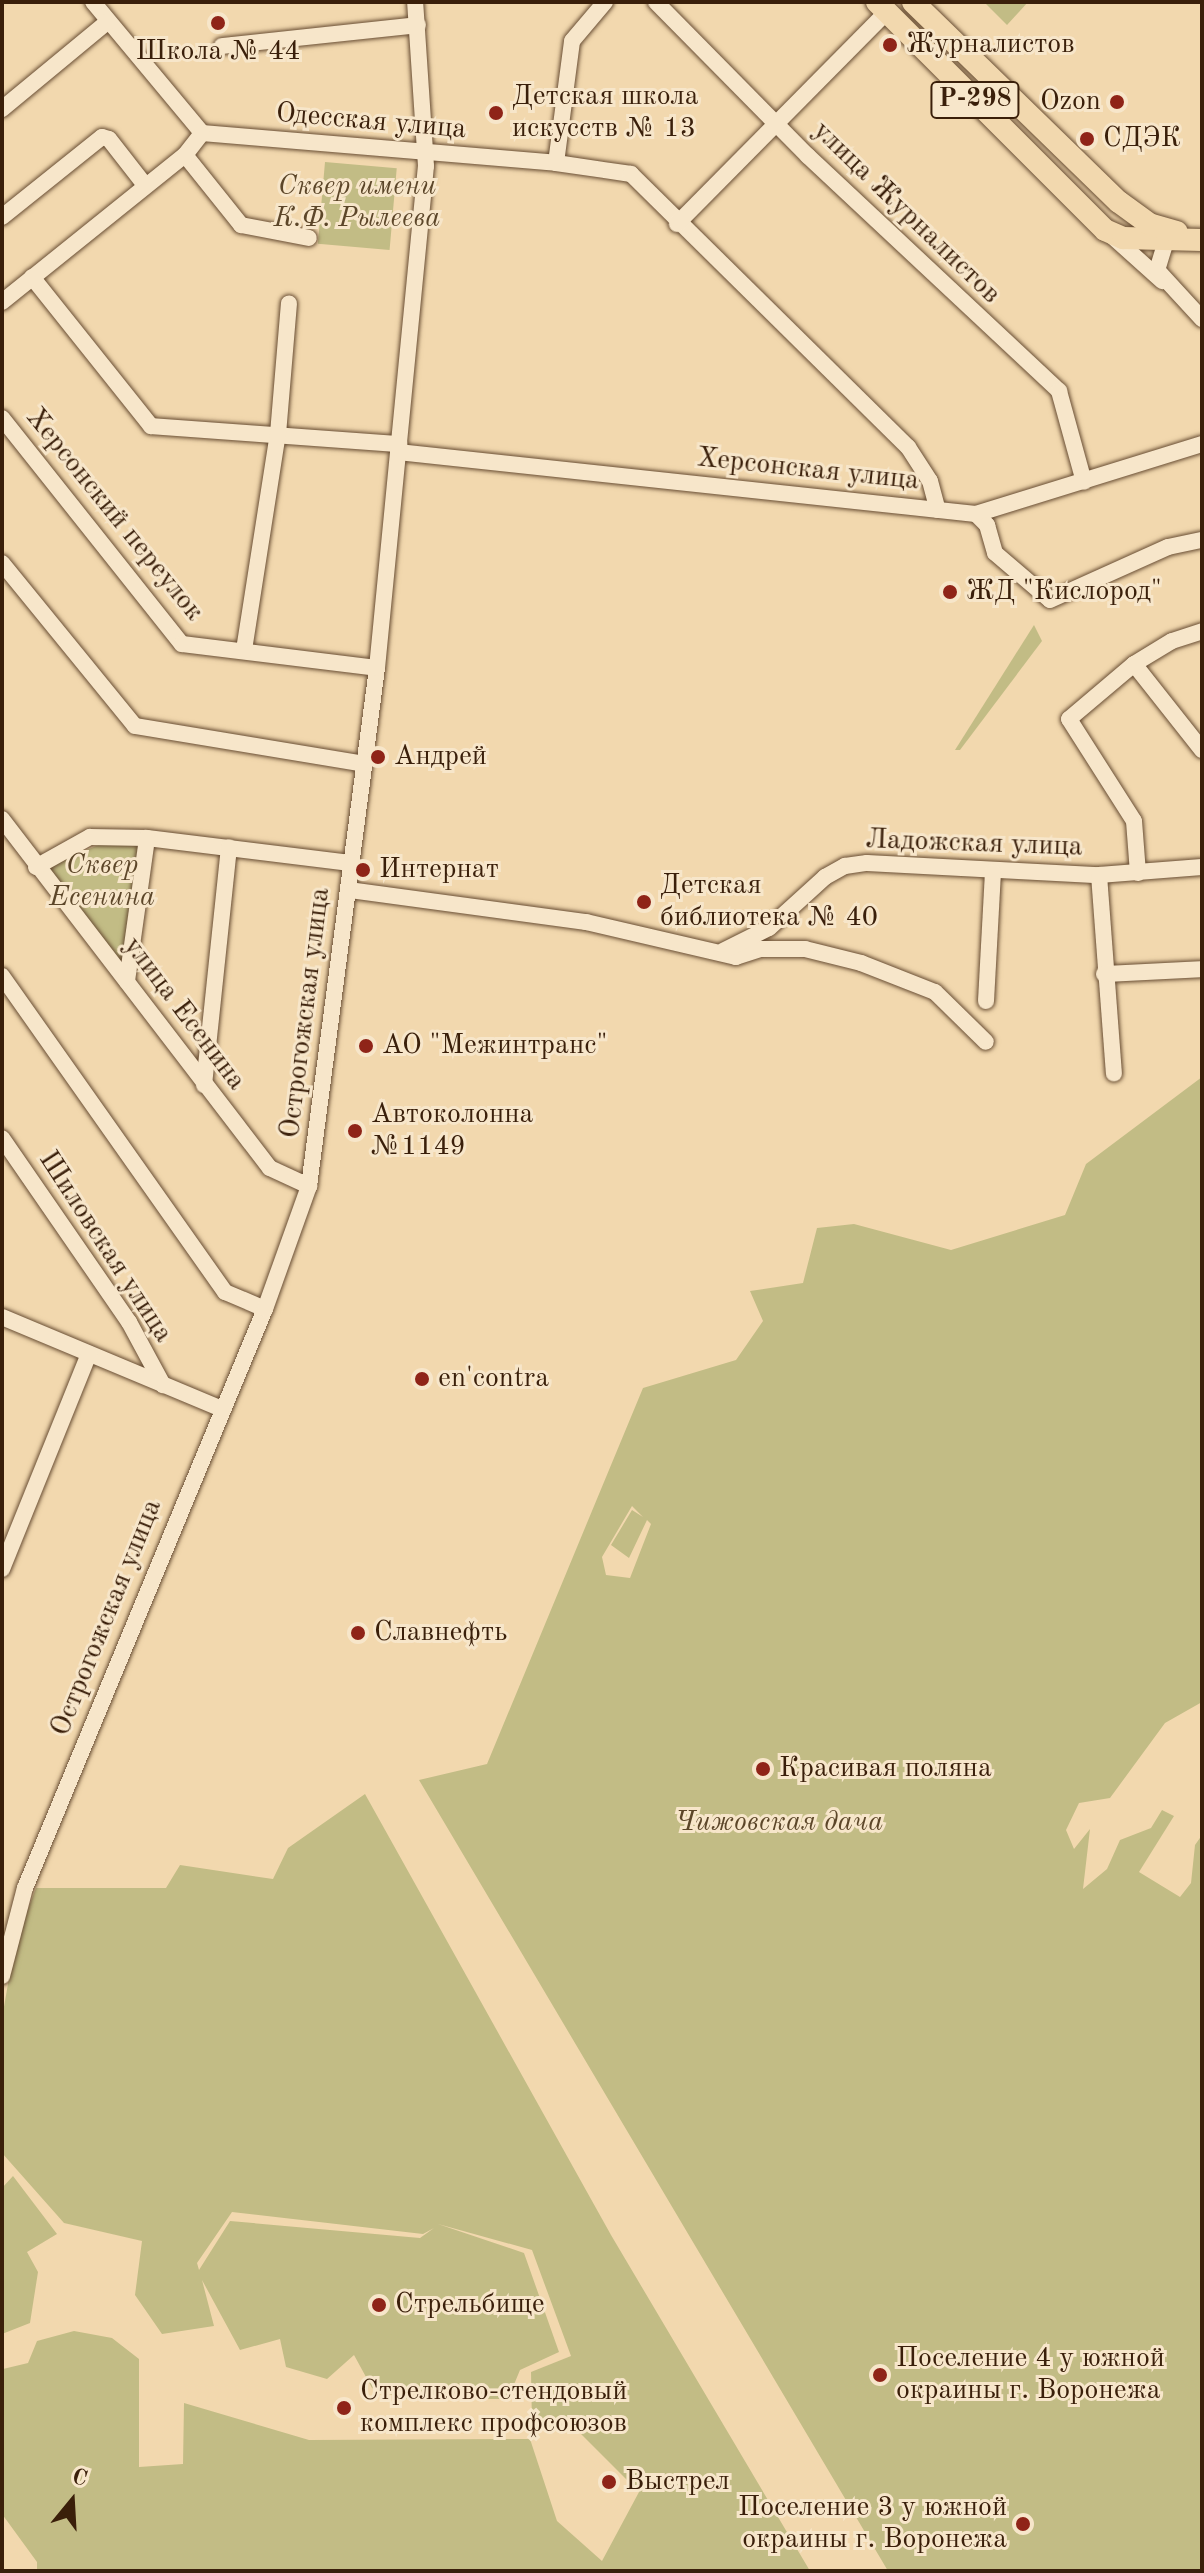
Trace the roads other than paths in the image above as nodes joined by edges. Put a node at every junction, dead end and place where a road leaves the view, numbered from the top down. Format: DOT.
graph roads {
  1 [pos="93,2"];
  2 [pos="415,2"];
  3 [pos="605,2"];
  4 [pos="656,2"];
  5 [pos="913,2"];
  6 [pos="882,7"];
  7 [pos="107,22"];
  8 [pos="418,25"];
  9 [pos="222,46"];
  10 [pos="2,109"];
  11 [pos="778,127"];
  12 [pos="202,133"];
  13 [pos="426,153"];
  14 [pos="185,155"];
  15 [pos="556,163"];
  16 [pos="145,185"];
  17 [pos="2,217"];
  18 [pos="677,224"];
  19 [pos="1105,230"];
  20 [pos="309,238"];
  21 [pos="1202,238"];
  22 [pos="1166,241"];
  23 [pos="32,277"];
  24 [pos="1163,282"];
  25 [pos="2,302"];
  26 [pos="289,303"];
  27 [pos="1202,319"];
  28 [pos="2,418"];
  29 [pos="278,434"];
  30 [pos="1202,444"];
  31 [pos="399,448"];
  32 [pos="1084,482"];
  33 [pos="938,510"];
  34 [pos="976,514"];
  35 [pos="1202,540"];
  36 [pos="2,563"];
  37 [pos="1202,631"];
  38 [pos="244,650"];
  39 [pos="1134,664"];
  40 [pos="377,668"];
  41 [pos="1202,750"];
  42 [pos="364,764"];
  43 [pos="2,819"];
  44 [pos="147,838"];
  45 [pos="229,847"];
  46 [pos="352,863"];
  47 [pos="36,867"];
  48 [pos="1202,867"];
  49 [pos="993,872"];
  50 [pos="1138,873"];
  51 [pos="1099,875"];
  52 [pos="349,890"];
  53 [pos="723,951"];
  54 [pos="1202,969"];
  55 [pos="1104,974"];
  56 [pos="2,976"];
  57 [pos="127,981"];
  58 [pos="986,1001"];
  59 [pos="986,1042"];
  60 [pos="1114,1073"];
  61 [pos="204,1085"];
  62 [pos="2,1138"];
  63 [pos="309,1186"];
  64 [pos="265,1309"];
  65 [pos="2,1318"];
  66 [pos="89,1354"];
  67 [pos="163,1385"];
  68 [pos="222,1409"];
  69 [pos="2,1569"];
  70 [pos="2,1976"];
  1 -- 7 [label="street"];
  2 -- 8 [label="street, Острогожская улица"];
  3 -- 15 [label="street"];
  4 -- 11 [label="street, улица Журналистов"];
  5 -- 21 [label="highway, Р-298"];
  6 -- 11 [label="street"];
  6 -- 19 [label="highway, Р-298"];
  7 -- 10 [label="street"];
  7 -- 12 [label="street"];
  8 -- 9 [label="street"];
  8 -- 13 [label="street, Острогожская улица"];
  11 -- 18 [label="street"];
  11 -- 32 [label="street, улица Журналистов"];
  12 -- 13 [label="street, Одесская улица"];
  12 -- 14 [label="street"];
  13 -- 15 [label="street, Одесская улица"];
  13 -- 31 [label="street, Острогожская улица"];
  14 -- 16 [label="street"];
  14 -- 20 [label="street"];
  15 -- 18 [label="street, Одесская улица"];
  16 -- 17 [label="street"];
  16 -- 23 [label="street"];
  18 -- 33 [label="street, Одесская улица"];
  19 -- 22 [label="highway, Р-298"];
  19 -- 24 [label="street"];
  21 -- 22 [label="highway, Р-298"];
  22 -- 24 [label="street"];
  23 -- 25 [label="street"];
  23 -- 29 [label="street, Херсонская улица"];
  24 -- 27 [label="street"];
  26 -- 29 [label="street"];
  28 -- 38 [label="street, Херсонский переулок"];
  29 -- 31 [label="street, Херсонская улица"];
  29 -- 38 [label="street"];
  30 -- 32 [label="street, Херсонская улица"];
  31 -- 33 [label="street, Херсонская улица"];
  31 -- 40 [label="street, Острогожская улица"];
  32 -- 34 [label="street, Херсонская улица"];
  33 -- 34 [label="street, Херсонская улица"];
  34 -- 35 [label="street"];
  36 -- 42 [label="street"];
  37 -- 39 [label="street"];
  38 -- 40 [label="street, Херсонский переулок"];
  39 -- 41 [label="street"];
  39 -- 50 [label="street"];
  40 -- 42 [label="street, Острогожская улица"];
  42 -- 46 [label="street, Острогожская улица"];
  43 -- 47 [label="street, улица Есенина"];
  44 -- 45 [label="street"];
  44 -- 47 [label="street"];
  44 -- 57 [label="street"];
  45 -- 46 [label="street"];
  45 -- 61 [label="street"];
  46 -- 52 [label="street, Острогожская улица"];
  47 -- 57 [label="street, улица Есенина"];
  48 -- 50 [label="street, Ладожская улица"];
  49 -- 51 [label="street, Ладожская улица"];
  49 -- 53 [label="street, Ладожская улица"];
  49 -- 58 [label="street"];
  50 -- 51 [label="street, Ладожская улица"];
  51 -- 55 [label="street"];
  52 -- 53 [label="street"];
  52 -- 63 [label="street, Острогожская улица"];
  53 -- 59 [label="street"];
  54 -- 55 [label="street"];
  55 -- 60 [label="street"];
  56 -- 64 [label="street"];
  57 -- 61 [label="street, улица Есенина"];
  61 -- 63 [label="street, улица Есенина"];
  62 -- 67 [label="street, Шиловская улица"];
  63 -- 64 [label="street, Острогожская улица"];
  64 -- 68 [label="street, Острогожская улица"];
  65 -- 66 [label="street"];
  66 -- 67 [label="street"];
  66 -- 69 [label="street"];
  67 -- 68 [label="street"];
  68 -- 70 [label="street, Острогожская улица"];
}
